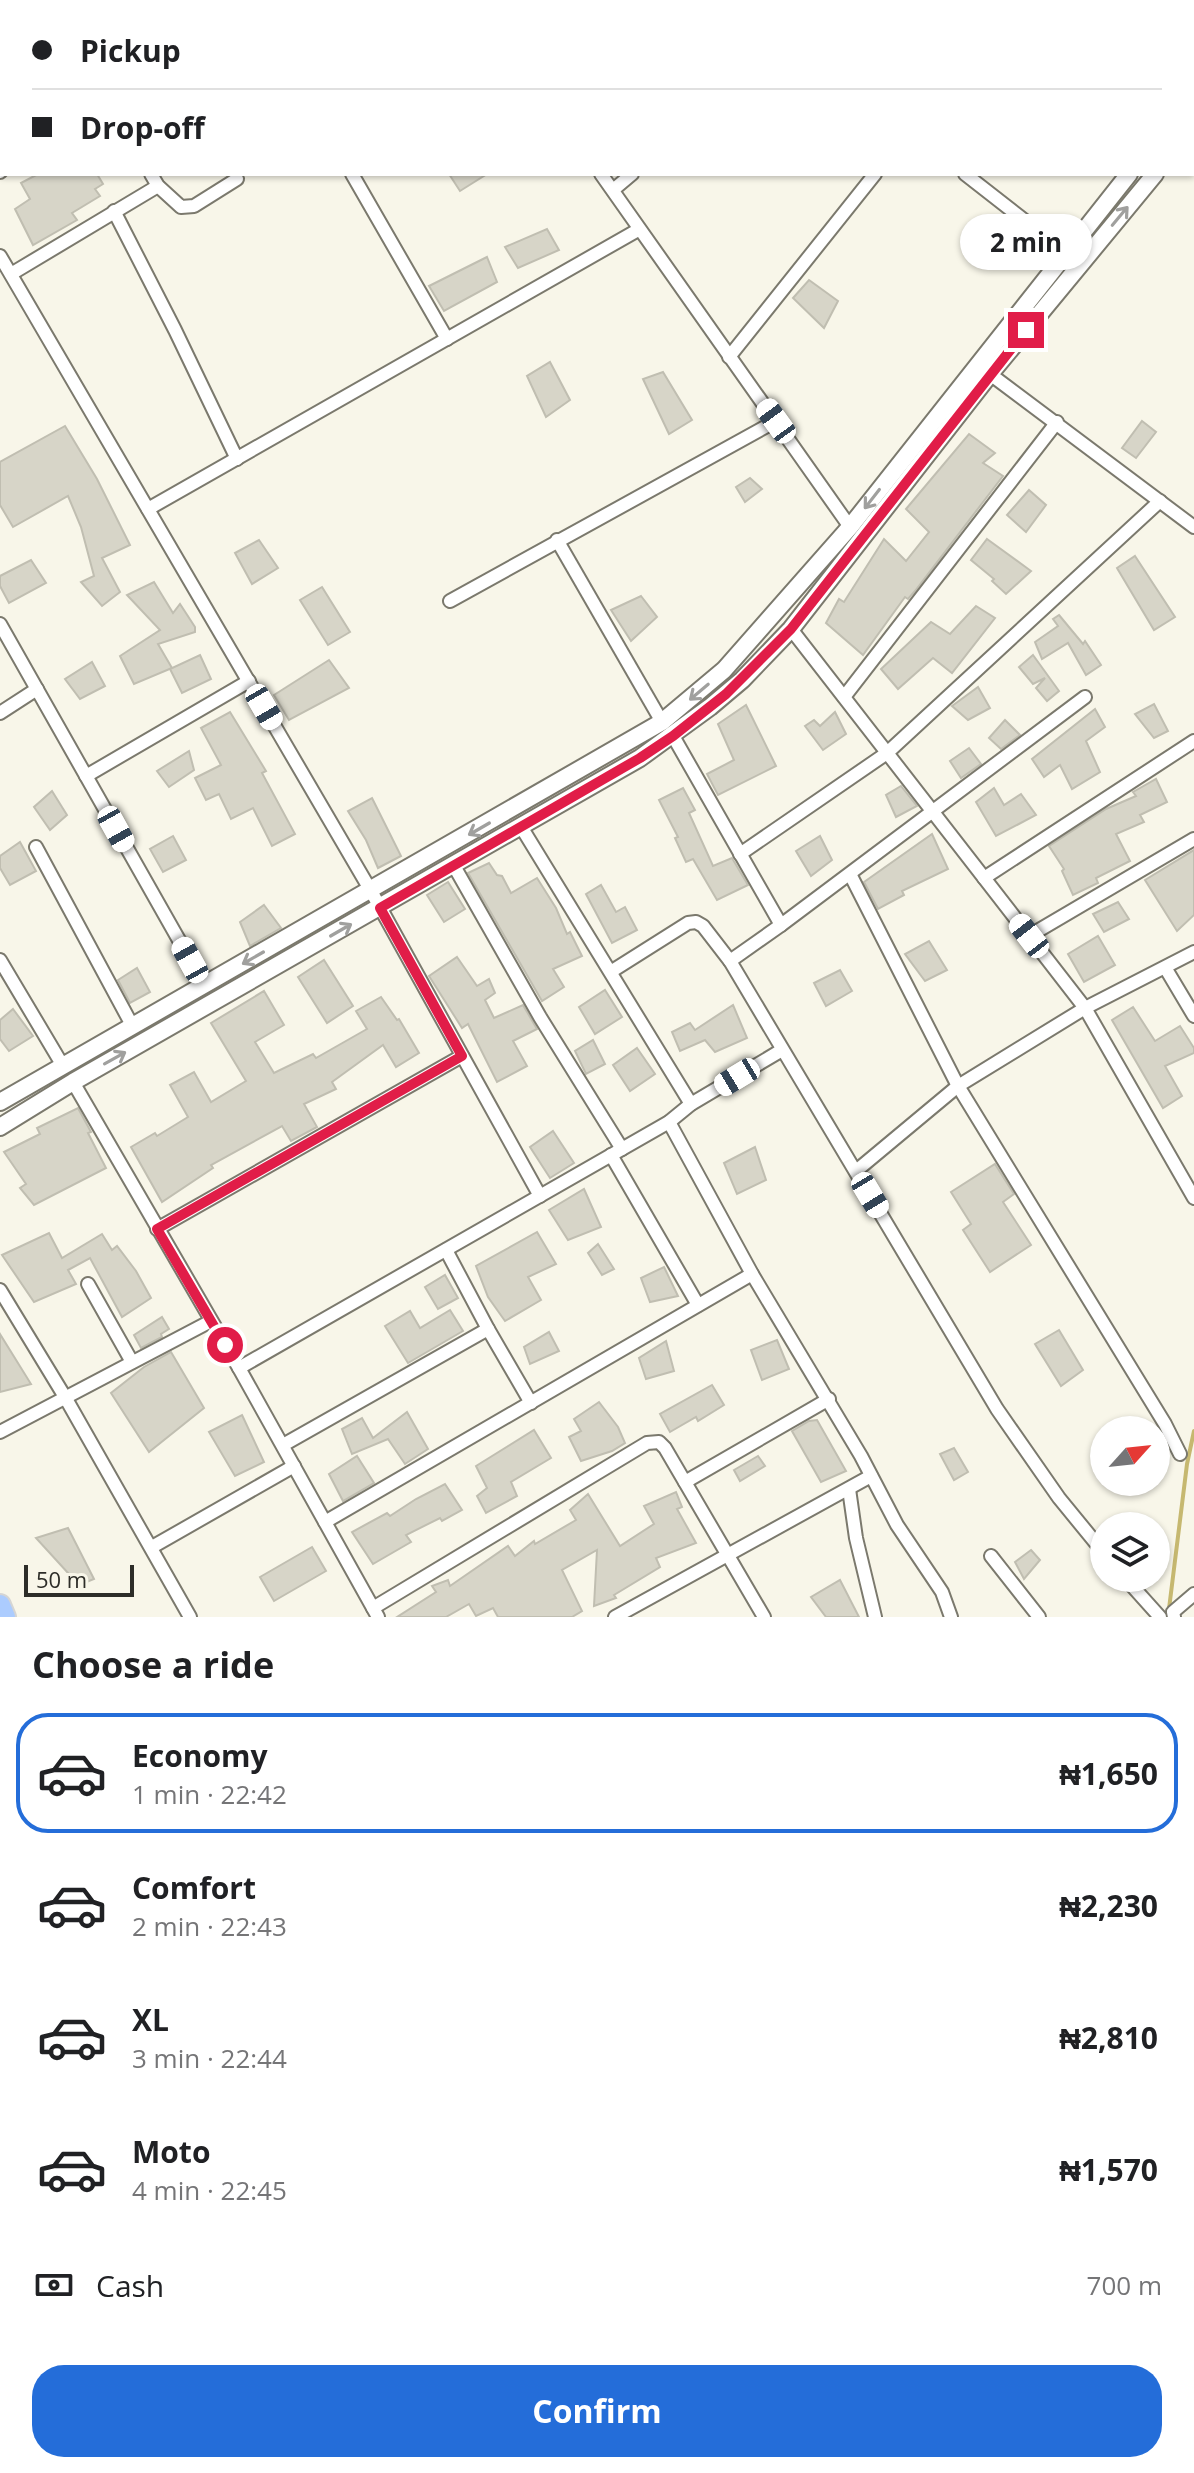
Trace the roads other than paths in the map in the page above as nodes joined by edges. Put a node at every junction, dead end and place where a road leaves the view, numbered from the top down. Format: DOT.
graph roads {
  1 [pos="353,176"];
  2 [pos="602,176"];
  3 [pos="630,176"];
  4 [pos="873,176"];
  5 [pos="968,176"];
  6 [pos="1128,176"];
  7 [pos="1153,176"];
  8 [pos="237,179"];
  9 [pos="155,180"];
  10 [pos="613,190"];
  11 [pos="1141,191"];
  12 [pos="114,211"];
  13 [pos="638,230"];
  14 [pos="1065,252"];
  15 [pos="4,266"];
  16 [pos="447,339"];
  17 [pos="729,357"];
  18 [pos="990,374"];
  19 [pos="776,421"];
  20 [pos="1057,422"];
  21 [pos="237,459"];
  22 [pos="1160,501"];
  23 [pos="148,509"];
  24 [pos="850,527"];
  25 [pos="1194,527"];
  26 [pos="557,540"];
  27 [pos="450,601"];
  28 [pos="0,624"];
  29 [pos="791,629"];
  30 [pos="249,681"];
  31 [pos="37,689"];
  32 [pos="844,697"];
  33 [pos="1085,697"];
  34 [pos="0,713"];
  35 [pos="662,722"];
  36 [pos="673,736"];
  37 [pos="1194,741"];
  38 [pos="887,753"];
  39 [pos="86,776"];
  40 [pos="933,811"];
  41 [pos="520,825"];
  42 [pos="1194,839"];
  43 [pos="36,847"];
  44 [pos="740,854"];
  45 [pos="454,866"];
  46 [pos="850,874"];
  47 [pos="984,878"];
  48 [pos="371,891"];
  49 [pos="380,908"];
  50 [pos="781,925"];
  51 [pos="1029,936"];
  52 [pos="1194,952"];
  53 [pos="0,960"];
  54 [pos="730,961"];
  55 [pos="1166,969"];
  56 [pos="612,971"];
  57 [pos="205,986"];
  58 [pos="1085,1008"];
  59 [pos="1194,1016"];
  60 [pos="133,1027"];
  61 [pos="782,1050"];
  62 [pos="462,1056"];
  63 [pos="63,1066"];
  64 [pos="73,1082"];
  65 [pos="958,1086"];
  66 [pos="0,1102"];
  67 [pos="691,1104"];
  68 [pos="669,1122"];
  69 [pos="0,1127"];
  70 [pos="616,1152"];
  71 [pos="856,1171"];
  72 [pos="540,1196"];
  73 [pos="1194,1198"];
  74 [pos="157,1229"];
  75 [pos="446,1250"];
  76 [pos="752,1274"];
  77 [pos="88,1284"];
  78 [pos="0,1290"];
  79 [pos="698,1305"];
  80 [pos="211,1321"];
  81 [pos="488,1329"];
  82 [pos="132,1362"];
  83 [pos="239,1368"];
  84 [pos="65,1397"];
  85 [pos="829,1399"];
  86 [pos="531,1403"];
  87 [pos="0,1432"];
  88 [pos="283,1445"];
  89 [pos="1180,1454"];
  90 [pos="294,1466"];
  91 [pos="871,1476"];
  92 [pos="685,1482"];
  93 [pos="849,1489"];
  94 [pos="325,1522"];
  95 [pos="1090,1536"];
  96 [pos="152,1547"];
  97 [pos="728,1555"];
  98 [pos="991,1556"];
  99 [pos="1138,1592"];
  100 [pos="1194,1594"];
  101 [pos="0,1605"];
  102 [pos="375,1612"];
  103 [pos="1174,1614"];
  104 [pos="5,1617"];
  105 [pos="190,1617"];
  106 [pos="615,1617"];
  107 [pos="764,1617"];
  108 [pos="875,1617"];
  109 [pos="951,1617"];
  110 [pos="1039,1617"];
  111 [pos="1160,1617"];
  1 -- 16 [label="street"];
  2 -- 10 [label="street"];
  3 -- 10 [label="street"];
  4 -- 17 [label="street"];
  5 -- 14 [label="street"];
  6 -- 11 [label="street"];
  6 -- 14 [label="street"];
  7 -- 11 [label="street"];
  8 -- 9 [label="street"];
  9 -- 12 [label="street"];
  10 -- 13 [label="street"];
  18 -- 11 [label="street, one-way"];
  12 -- 15 [label="street"];
  12 -- 21 [label="street"];
  13 -- 16 [label="street"];
  13 -- 17 [label="street"];
  14 -- 24 [label="street, one-way"];
  15 -- 23 [label="street"];
  16 -- 21 [label="street"];
  17 -- 19 [label="street"];
  18 -- 20 [label="street"];
  18 -- 29 [label="street"];
  19 -- 24 [label="street"];
  19 -- 26 [label="street"];
  20 -- 22 [label="street"];
  20 -- 32 [label="street"];
  21 -- 23 [label="street"];
  22 -- 25 [label="street"];
  22 -- 38 [label="street"];
  23 -- 30 [label="street"];
  24 -- 35 [label="street, one-way"];
  26 -- 27 [label="street"];
  26 -- 35 [label="street"];
  28 -- 31 [label="street"];
  29 -- 32 [label="street"];
  29 -- 36 [label="street"];
  30 -- 39 [label="street"];
  30 -- 48 [label="street"];
  31 -- 34 [label="street"];
  31 -- 39 [label="street"];
  32 -- 38 [label="street"];
  33 -- 40 [label="street"];
  35 -- 48 [label="street, one-way"];
  36 -- 41 [label="street"];
  36 -- 44 [label="street"];
  37 -- 47 [label="street"];
  38 -- 40 [label="street"];
  38 -- 44 [label="street"];
  39 -- 57 [label="street"];
  40 -- 46 [label="street"];
  40 -- 47 [label="street"];
  41 -- 45 [label="street"];
  41 -- 56 [label="street"];
  42 -- 51 [label="street"];
  43 -- 60 [label="street"];
  44 -- 50 [label="street"];
  45 -- 49 [label="street"];
  45 -- 70 [label="street"];
  46 -- 50 [label="street"];
  46 -- 65 [label="street"];
  47 -- 51 [label="street"];
  48 -- 49 [label="street"];
  48 -- 57 [label="street, one-way"];
  49 -- 62 [label="street"];
  64 -- 49 [label="street, one-way"];
  50 -- 54 [label="street"];
  51 -- 58 [label="street"];
  52 -- 55 [label="street"];
  53 -- 63 [label="street"];
  54 -- 56 [label="street"];
  54 -- 61 [label="street"];
  55 -- 58 [label="street"];
  55 -- 59 [label="street"];
  56 -- 67 [label="street"];
  57 -- 60 [label="street"];
  58 -- 65 [label="street"];
  58 -- 73 [label="street"];
  60 -- 63 [label="street"];
  61 -- 67 [label="street"];
  61 -- 71 [label="street"];
  62 -- 72 [label="street"];
  62 -- 74 [label="street"];
  63 -- 66 [label="street"];
  64 -- 69 [label="street"];
  64 -- 74 [label="street"];
  65 -- 71 [label="street"];
  65 -- 89 [label="street"];
  67 -- 68 [label="street"];
  68 -- 70 [label="street"];
  68 -- 76 [label="street"];
  70 -- 72 [label="street"];
  70 -- 79 [label="street"];
  71 -- 95 [label="street"];
  72 -- 75 [label="street"];
  74 -- 80 [label="street"];
  75 -- 81 [label="street"];
  75 -- 83 [label="street"];
  76 -- 79 [label="street"];
  76 -- 85 [label="street"];
  77 -- 82 [label="street"];
  78 -- 84 [label="street"];
  79 -- 86 [label="street"];
  80 -- 82 [label="street"];
  80 -- 83 [label="street"];
  81 -- 86 [label="street"];
  81 -- 88 [label="street"];
  82 -- 84 [label="street"];
  83 -- 88 [label="street"];
  84 -- 87 [label="street"];
  84 -- 96 [label="street"];
  85 -- 91 [label="street"];
  85 -- 92 [label="street"];
  86 -- 94 [label="street"];
  88 -- 90 [label="street"];
  90 -- 94 [label="street"];
  90 -- 96 [label="street"];
  91 -- 93 [label="street"];
  91 -- 109 [label="street"];
  92 -- 97 [label="street"];
  92 -- 102 [label="street"];
  93 -- 97 [label="street"];
  93 -- 108 [label="street"];
  94 -- 102 [label="street"];
  96 -- 105 [label="street"];
  97 -- 106 [label="street"];
  97 -- 107 [label="street"];
  98 -- 110 [label="street"];
  99 -- 111 [label="street"];
  100 -- 103 [label="street"];
  101 -- 104 [label="main road"];
}
